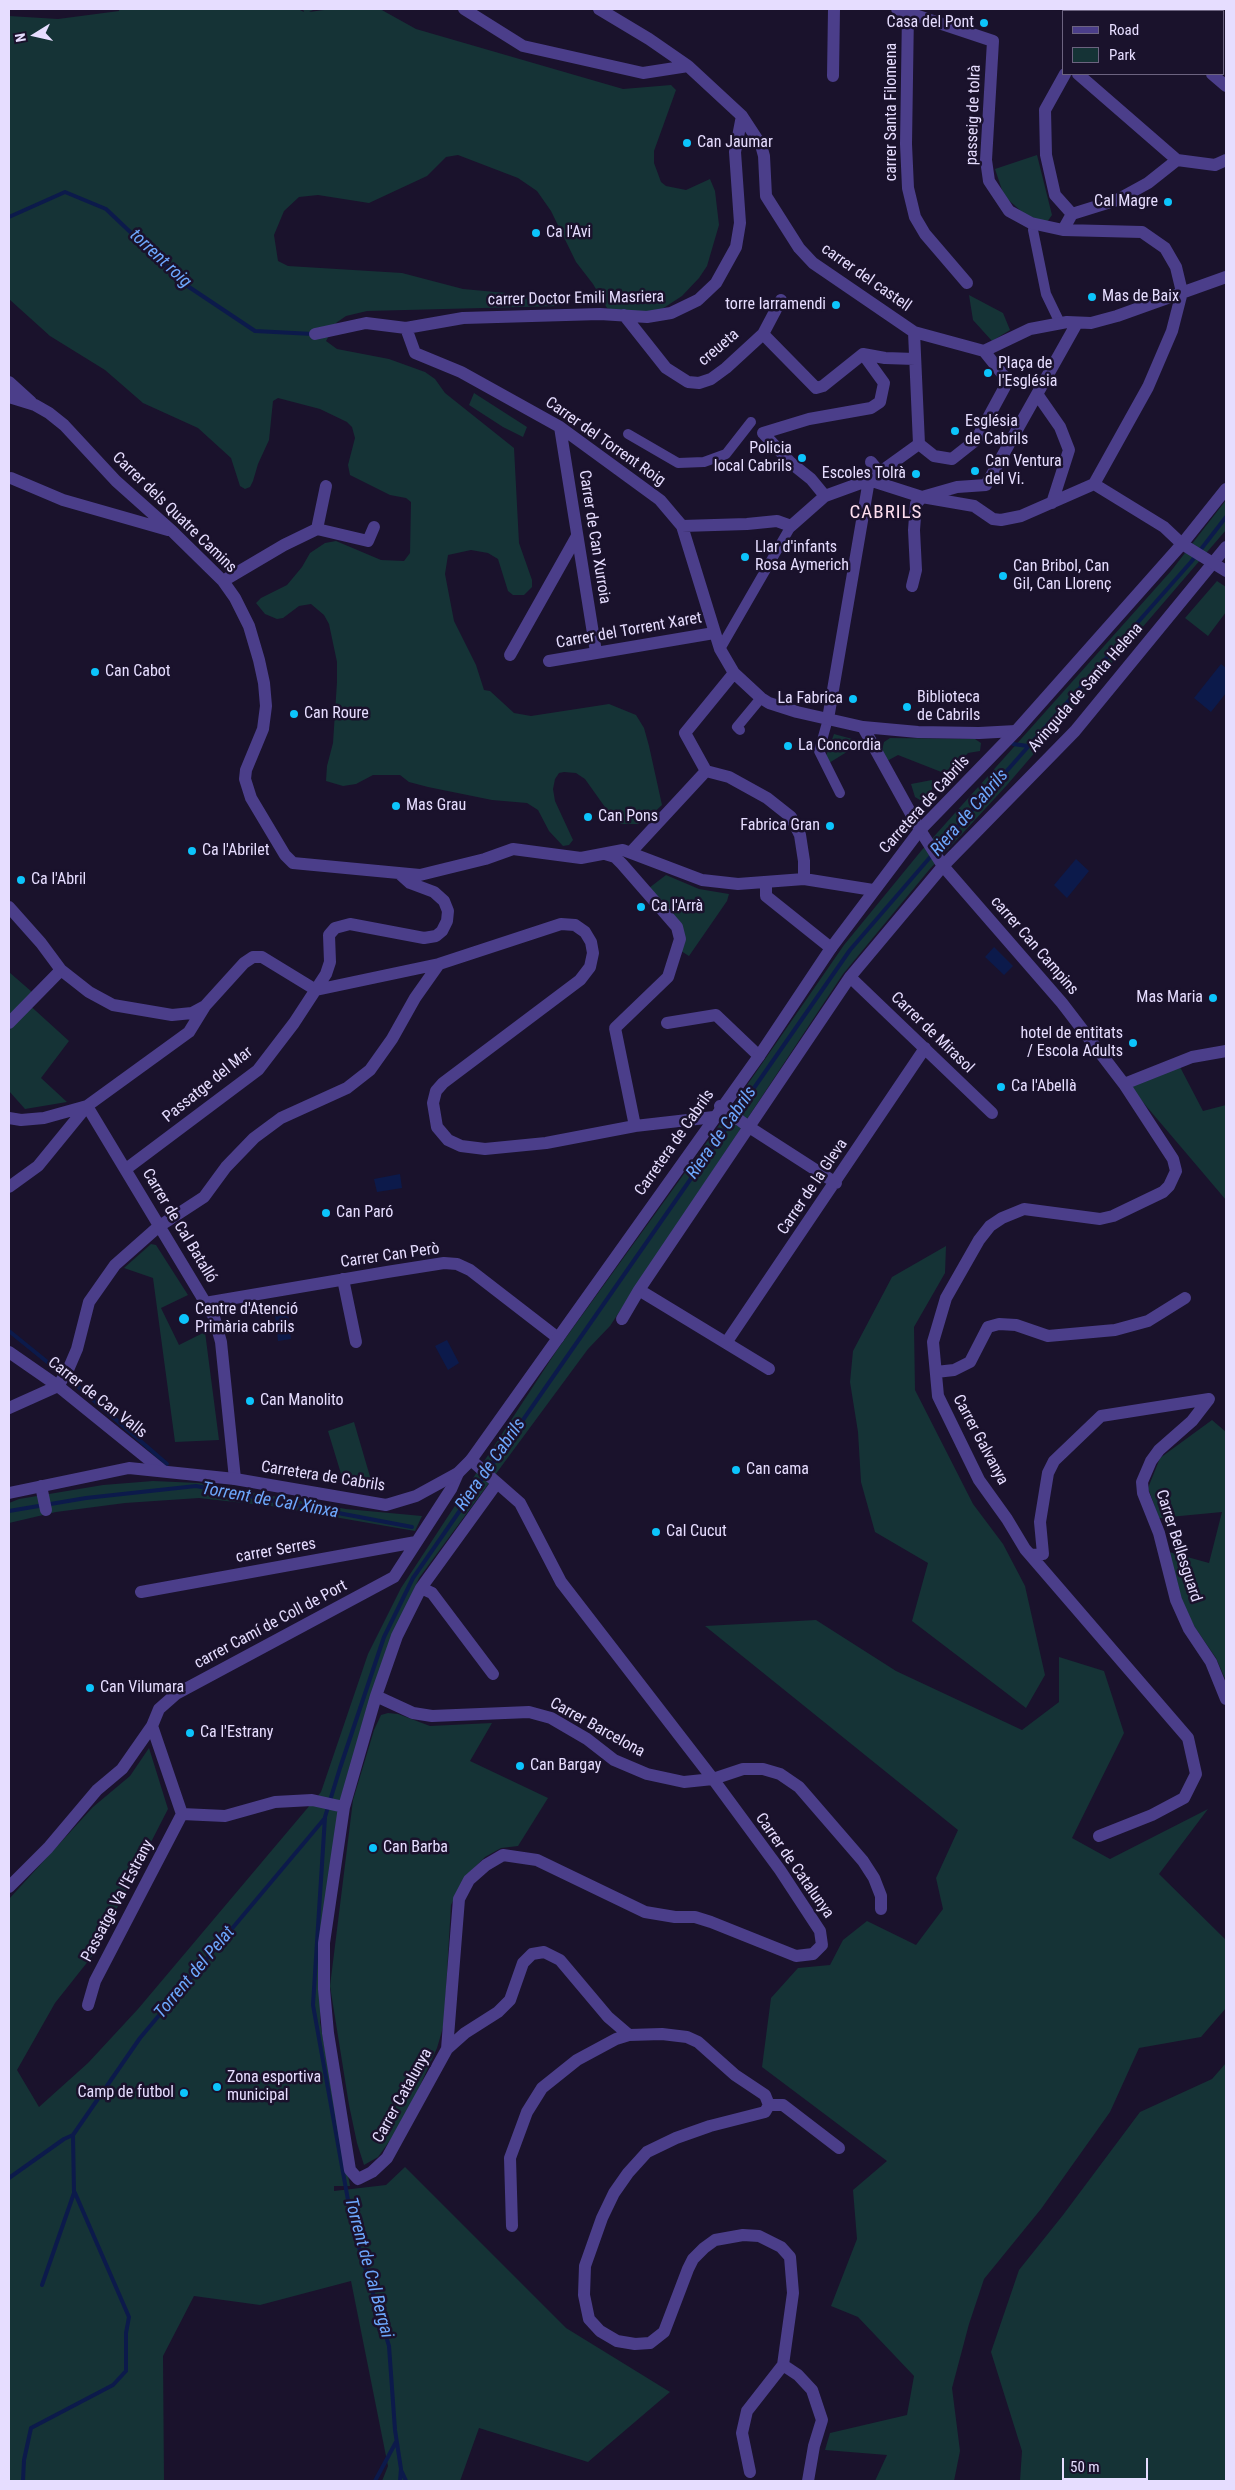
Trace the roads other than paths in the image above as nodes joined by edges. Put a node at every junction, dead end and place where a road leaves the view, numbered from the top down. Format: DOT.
graph roads {
  1 [pos="464,9"];
  2 [pos="598,9"];
  3 [pos="834,9"];
  4 [pos="902,10"];
  5 [pos="688,66"];
  6 [pos="1064,75"];
  7 [pos="1079,75"];
  8 [pos="1213,75"];
  9 [pos="833,76"];
  10 [pos="1226,86"];
  11 [pos="742,116"];
  12 [pos="1177,160"];
  13 [pos="1226,160"];
  14 [pos="1072,214"];
  15 [pos="1034,224"];
  16 [pos="1063,230"];
  17 [pos="1226,277"];
  18 [pos="966,284"];
  19 [pos="1182,292"];
  20 [pos="781,300"];
  21 [pos="624,316"];
  22 [pos="1060,323"];
  23 [pos="1077,323"];
  24 [pos="406,328"];
  25 [pos="914,332"];
  26 [pos="315,334"];
  27 [pos="763,334"];
  28 [pos="984,351"];
  29 [pos="862,354"];
  30 [pos="915,359"];
  31 [pos="9,382"];
  32 [pos="1037,394"];
  33 [pos="9,397"];
  34 [pos="35,405"];
  35 [pos="751,422"];
  36 [pos="560,427"];
  37 [pos="628,434"];
  38 [pos="919,444"];
  39 [pos="871,462"];
  40 [pos="874,476"];
  41 [pos="11,478"];
  42 [pos="1094,484"];
  43 [pos="326,486"];
  44 [pos="1226,488"];
  45 [pos="825,496"];
  46 [pos="922,497"];
  47 [pos="1052,503"];
  48 [pos="682,526"];
  49 [pos="791,526"];
  50 [pos="374,527"];
  51 [pos="317,529"];
  52 [pos="172,531"];
  53 [pos="577,536"];
  54 [pos="1185,546"];
  55 [pos="1226,547"];
  56 [pos="1210,561"];
  57 [pos="1226,571"];
  58 [pos="223,581"];
  59 [pos="912,586"];
  60 [pos="714,633"];
  61 [pos="720,649"];
  62 [pos="596,652"];
  63 [pos="510,655"];
  64 [pos="549,662"];
  65 [pos="734,672"];
  66 [pos="761,698"];
  67 [pos="828,719"];
  68 [pos="740,730"];
  69 [pos="868,730"];
  70 [pos="1016,731"];
  71 [pos="706,770"];
  72 [pos="840,793"];
  73 [pos="922,835"];
  74 [pos="631,852"];
  75 [pos="605,854"];
  76 [pos="940,862"];
  77 [pos="400,874"];
  78 [pos="804,879"];
  79 [pos="766,882"];
  80 [pos="873,890"];
  81 [pos="9,907"];
  82 [pos="831,948"];
  83 [pos="438,964"];
  84 [pos="61,970"];
  85 [pos="850,977"];
  86 [pos="316,990"];
  87 [pos="205,1006"];
  88 [pos="9,1023"];
  89 [pos="667,1023"];
  90 [pos="925,1048"];
  91 [pos="1226,1051"];
  92 [pos="758,1056"];
  93 [pos="1124,1084"];
  94 [pos="87,1106"];
  95 [pos="720,1112"];
  96 [pos="992,1113"];
  97 [pos="9,1118"];
  98 [pos="746,1125"];
  99 [pos="636,1126"];
  100 [pos="126,1169"];
  101 [pos="836,1183"];
  102 [pos="9,1187"];
  103 [pos="158,1227"];
  104 [pos="343,1279"];
  105 [pos="639,1290"];
  106 [pos="1185,1298"];
  107 [pos="205,1303"];
  108 [pos="622,1319"];
  109 [pos="558,1338"];
  110 [pos="356,1342"];
  111 [pos="726,1343"];
  112 [pos="9,1352"];
  113 [pos="769,1369"];
  114 [pos="936,1372"];
  115 [pos="58,1386"];
  116 [pos="9,1408"];
  117 [pos="475,1463"];
  118 [pos="163,1471"];
  119 [pos="458,1473"];
  120 [pos="235,1479"];
  121 [pos="495,1481"];
  122 [pos="42,1491"];
  123 [pos="9,1493"];
  124 [pos="46,1510"];
  125 [pos="416,1542"];
  126 [pos="1031,1556"];
  127 [pos="421,1588"];
  128 [pos="141,1592"];
  129 [pos="493,1674"];
  130 [pos="376,1696"];
  131 [pos="1226,1699"];
  132 [pos="152,1726"];
  133 [pos="713,1779"];
  134 [pos="334,1805"];
  135 [pos="182,1814"];
  136 [pos="1099,1836"];
  137 [pos="9,1887"];
  138 [pos="881,1909"];
  139 [pos="88,2005"];
  140 [pos="629,2035"];
  141 [pos="447,2049"];
  142 [pos="769,2105"];
  143 [pos="839,2148"];
  144 [pos="512,2226"];
  145 [pos="783,2365"];
  146 [pos="750,2472"];
  147 [pos="808,2481"];
  1 -- 5 [label="street"];
  2 -- 5 [label="street, carrer del castell"];
  3 -- 9 [label="street"];
  4 -- 15 [label="street, passeig de tolrà"];
  4 -- 18 [label="street, carrer Santa Filomena"];
  5 -- 11 [label="street, carrer del castell"];
  6 -- 14 [label="street"];
  7 -- 12 [label="street"];
  8 -- 10 [label="street"];
  11 -- 21 [label="street, carrer Doctor Emili Masriera"];
  11 -- 25 [label="street, carrer del castell"];
  12 -- 13 [label="street"];
  12 -- 14 [label="street"];
  14 -- 16 [label="street"];
  15 -- 16 [label="street, passeig de tolrà"];
  15 -- 22 [label="street"];
  16 -- 19 [label="street, passeig de tolrà"];
  17 -- 19 [label="street"];
  19 -- 23 [label="street"];
  19 -- 42 [label="street"];
  20 -- 27 [label="street, creueta"];
  21 -- 24 [label="street, carrer Doctor Emili Masriera"];
  21 -- 27 [label="street, creueta"];
  22 -- 23 [label="street"];
  22 -- 28 [label="street"];
  23 -- 32 [label="street"];
  24 -- 26 [label="street, carrer Doctor Emili Masriera"];
  24 -- 36 [label="street, Carrer del Torrent Roig"];
  25 -- 28 [label="street, carrer del castell"];
  25 -- 30 [label="street"];
  27 -- 29 [label="street"];
  28 -- 38 [label="street"];
  29 -- 30 [label="street"];
  29 -- 45 [label="street"];
  30 -- 38 [label="street"];
  31 -- 34 [label="street"];
  32 -- 46 [label="street"];
  32 -- 47 [label="street"];
  33 -- 34 [label="street, Carrer dels Quatre Camins"];
  34 -- 52 [label="street, Carrer dels Quatre Camins"];
  35 -- 37 [label="street"];
  36 -- 48 [label="street, Carrer del Torrent Roig"];
  36 -- 53 [label="street, Carrer de Can Xurroia"];
  38 -- 40 [label="street"];
  39 -- 40 [label="street"];
  40 -- 45 [label="street"];
  40 -- 46 [label="street"];
  40 -- 67 [label="street"];
  41 -- 52 [label="street"];
  42 -- 47 [label="street"];
  42 -- 54 [label="street"];
  43 -- 51 [label="street"];
  44 -- 54 [label="street, Carretera de Cabrils"];
  45 -- 49 [label="street"];
  46 -- 47 [label="street"];
  46 -- 59 [label="street"];
  48 -- 49 [label="street"];
  48 -- 60 [label="street, Carrer del Torrent Roig"];
  49 -- 61 [label="street"];
  50 -- 51 [label="street"];
  51 -- 58 [label="street"];
  52 -- 58 [label="street, Carrer dels Quatre Camins"];
  53 -- 62 [label="street, Carrer de Can Xurroia"];
  53 -- 63 [label="street"];
  54 -- 56 [label="street"];
  54 -- 70 [label="street, Carretera de Cabrils"];
  55 -- 56 [label="street, Avinguda de Santa Helena"];
  56 -- 57 [label="street"];
  56 -- 76 [label="street, Avinguda de Santa Helena"];
  58 -- 77 [label="street, Carrer dels Quatre Camins"];
  60 -- 61 [label="street, Carrer del Torrent Roig"];
  60 -- 62 [label="street, Carrer del Torrent Xaret"];
  61 -- 65 [label="street, Carrer del Torrent Roig"];
  62 -- 64 [label="street, Carrer del Torrent Xaret"];
  65 -- 66 [label="street, Carrer del Torrent Roig"];
  65 -- 71 [label="street"];
  66 -- 67 [label="street, Carrer del Torrent Roig"];
  66 -- 68 [label="street"];
  67 -- 69 [label="street, Carrer del Torrent Roig"];
  67 -- 72 [label="street"];
  69 -- 70 [label="street, Carrer del Torrent Roig"];
  69 -- 73 [label="street, carrer Can Campins"];
  70 -- 73 [label="street, Carretera de Cabrils"];
  71 -- 74 [label="street"];
  71 -- 78 [label="street"];
  73 -- 76 [label="street, carrer Can Campins"];
  73 -- 80 [label="street, Carretera de Cabrils"];
  74 -- 75 [label="street, Carrer dels Quatre Camins"];
  74 -- 79 [label="street, Carrer dels Quatre Camins"];
  75 -- 77 [label="street, Carrer dels Quatre Camins"];
  75 -- 99 [label="street"];
  76 -- 85 [label="street, Avinguda de Santa Helena"];
  76 -- 93 [label="street, carrer Can Campins"];
  77 -- 86 [label="street, Passatge del Mar"];
  78 -- 79 [label="street, Carrer dels Quatre Camins"];
  78 -- 80 [label="street, Carrer dels Quatre Camins"];
  79 -- 82 [label="street"];
  80 -- 82 [label="street, Carretera de Cabrils"];
  81 -- 84 [label="street"];
  82 -- 92 [label="street, Carretera de Cabrils"];
  83 -- 86 [label="street"];
  83 -- 99 [label="street"];
  83 -- 103 [label="street"];
  84 -- 87 [label="street"];
  84 -- 88 [label="street"];
  85 -- 90 [label="street, Carrer de Mirasol"];
  85 -- 98 [label="street, Avinguda de Santa Helena"];
  86 -- 87 [label="street"];
  86 -- 100 [label="street, Passatge del Mar"];
  87 -- 94 [label="street"];
  89 -- 92 [label="street"];
  90 -- 96 [label="street, Carrer de Mirasol"];
  90 -- 101 [label="street, Carrer de la Gleva"];
  91 -- 93 [label="street"];
  92 -- 95 [label="street, Carretera de Cabrils"];
  93 -- 114 [label="street, Carrer Galvanya"];
  94 -- 97 [label="street"];
  94 -- 100 [label="street, Carrer de Cal Batalló"];
  94 -- 102 [label="street"];
  95 -- 98 [label="street"];
  95 -- 99 [label="street"];
  95 -- 109 [label="street, Carretera de Cabrils"];
  98 -- 101 [label="street"];
  98 -- 105 [label="street, Avinguda de Santa Helena"];
  100 -- 103 [label="street, Carrer de Cal Batalló"];
  101 -- 111 [label="street, Carrer de la Gleva"];
  103 -- 107 [label="street, Carrer de Cal Batalló"];
  103 -- 115 [label="street"];
  104 -- 107 [label="street, Carrer Can Però"];
  104 -- 109 [label="street, Carrer Can Però"];
  104 -- 110 [label="street"];
  105 -- 108 [label="street, Avinguda de Santa Helena"];
  105 -- 111 [label="street"];
  106 -- 114 [label="street"];
  107 -- 120 [label="street, Carrer de Cal Batalló"];
  109 -- 117 [label="street, Carretera de Cabrils"];
  111 -- 113 [label="street"];
  112 -- 115 [label="street, Carrer de Can Valls"];
  114 -- 126 [label="street, Carrer Galvanya"];
  115 -- 116 [label="street"];
  115 -- 118 [label="street, Carrer de Can Valls"];
  117 -- 119 [label="street, Carretera de Cabrils"];
  117 -- 121 [label="street, Carrer de Catalunya"];
  118 -- 120 [label="street, Carretera de Cabrils"];
  118 -- 122 [label="street, Carretera de Cabrils"];
  119 -- 120 [label="street, Carretera de Cabrils"];
  119 -- 125 [label="street, carrer Camí de Coll de Port"];
  121 -- 127 [label="street"];
  121 -- 133 [label="street, Carrer de Catalunya"];
  122 -- 123 [label="street, Carretera de Cabrils"];
  122 -- 124 [label="street"];
  125 -- 128 [label="street, carrer Serres"];
  125 -- 132 [label="street, carrer Camí de Coll de Port"];
  126 -- 131 [label="street, Carrer Bellesguard"];
  126 -- 136 [label="street, Carrer Galvanya"];
  127 -- 129 [label="street"];
  127 -- 130 [label="street"];
  130 -- 133 [label="street, Carrer Barcelona"];
  130 -- 134 [label="street"];
  132 -- 135 [label="street"];
  132 -- 137 [label="street, carrer Camí de Coll de Port"];
  133 -- 138 [label="street, Carrer Barcelona"];
  133 -- 141 [label="street, Carrer de Catalunya"];
  134 -- 135 [label="street"];
  134 -- 141 [label="street, Carrer Catalunya"];
  135 -- 139 [label="street, Passatge Va l'Estrany"];
  140 -- 141 [label="street"];
  140 -- 142 [label="street"];
  140 -- 144 [label="street"];
  142 -- 143 [label="street"];
  142 -- 145 [label="street"];
  145 -- 146 [label="street"];
  145 -- 147 [label="street"];
}
